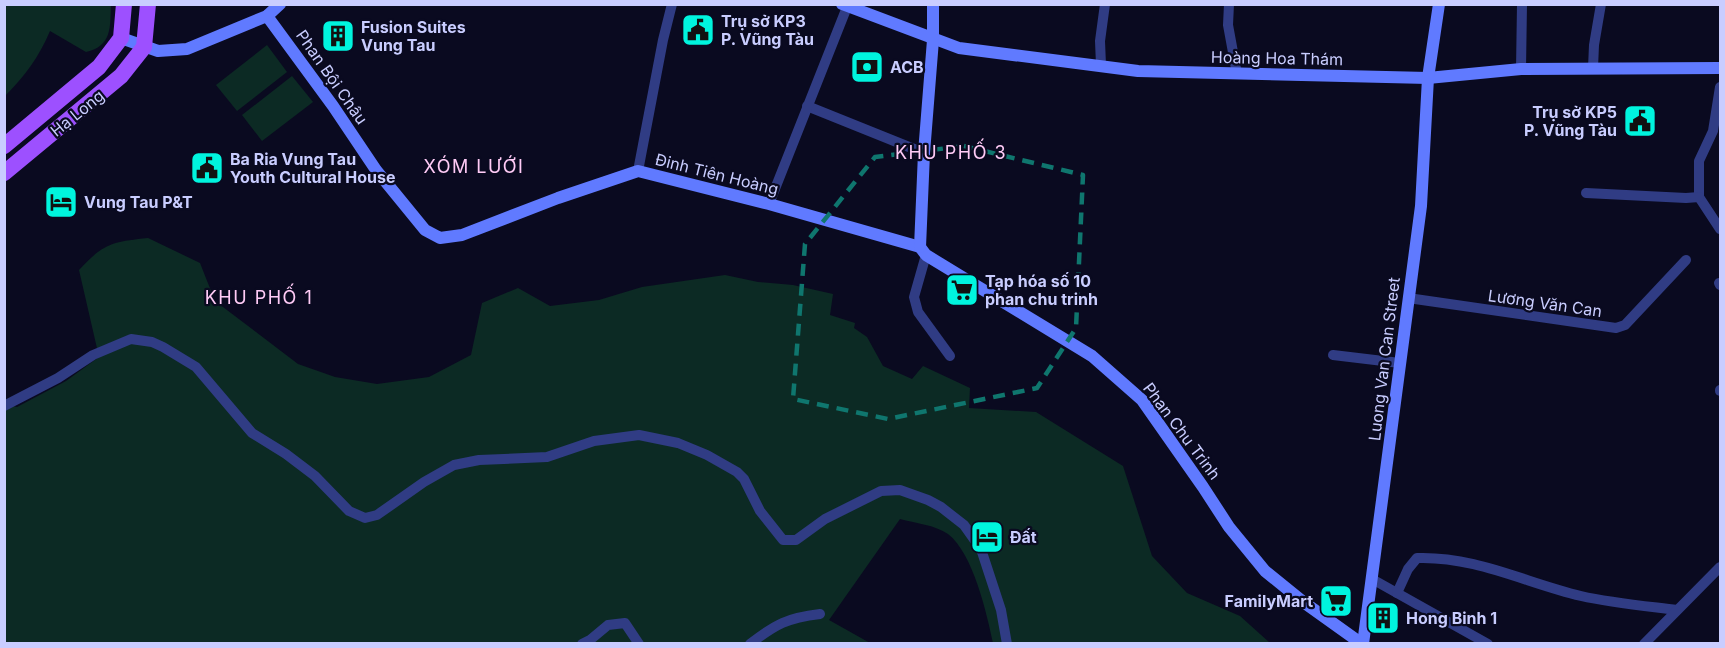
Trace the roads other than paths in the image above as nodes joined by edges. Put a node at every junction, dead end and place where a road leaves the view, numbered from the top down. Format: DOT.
graph roads {
  1 [pos="124,4"];
  2 [pos="148,4"];
  3 [pos="280,4"];
  4 [pos="672,4"];
  5 [pos="933,4"];
  6 [pos="1105,4"];
  7 [pos="1228,4"];
  8 [pos="1439,4"];
  9 [pos="1522,4"];
  10 [pos="1601,4"];
  11 [pos="845,6"];
  12 [pos="867,8"];
  13 [pos="267,16"];
  14 [pos="121,38"];
  15 [pos="933,40"];
  16 [pos="144,47"];
  17 [pos="1101,65"];
  18 [pos="1593,68"];
  19 [pos="1720,68"];
  20 [pos="1521,69"];
  21 [pos="1238,74"];
  22 [pos="1428,78"];
  23 [pos="1720,87"];
  24 [pos="807,106"];
  25 [pos="4,146"];
  26 [pos="924,153"];
  27 [pos="638,171"];
  28 [pos="4,173"];
  29 [pos="1586,193"];
  30 [pos="1699,197"];
  31 [pos="769,204"];
  32 [pos="1720,229"];
  33 [pos="440,238"];
  34 [pos="923,251"];
  35 [pos="1686,260"];
  36 [pos="1408,298"];
  37 [pos="1333,354"];
  38 [pos="950,356"];
  39 [pos="1400,363"];
  40 [pos="4,406"];
  41 [pos="1720,567"];
  42 [pos="1372,579"];
  43 [pos="1397,593"];
  44 [pos="1677,610"];
  45 [pos="820,614"];
  46 [pos="582,644"];
  47 [pos="639,644"];
  48 [pos="750,644"];
  49 [pos="1007,644"];
  50 [pos="1362,644"];
  51 [pos="1488,644"];
  52 [pos="1644,644"];
  1 -- 14 [label="main road"];
  2 -- 16 [label="main road"];
  3 -- 13 [label="main road"];
  4 -- 27 [label="street"];
  5 -- 15 [label="main road"];
  6 -- 17 [label="street"];
  7 -- 21 [label="street"];
  8 -- 22 [label="main road, Luong Van Can Street"];
  9 -- 20 [label="street"];
  10 -- 18 [label="street"];
  11 -- 12 [label="main road, Hoàng Hoa Thám"];
  11 -- 24 [label="street"];
  12 -- 15 [label="main road, Hoàng Hoa Thám"];
  13 -- 16 [label="main road"];
  13 -- 33 [label="main road, Phan Bội Châu"];
  14 -- 16 [label="main road"];
  14 -- 25 [label="main road, Hạ Long"];
  15 -- 17 [label="main road, Hoàng Hoa Thám"];
  15 -- 26 [label="main road"];
  16 -- 28 [label="main road, Hạ Long"];
  17 -- 21 [label="main road, Hoàng Hoa Thám"];
  18 -- 19 [label="main road, Hoàng Hoa Thám"];
  18 -- 20 [label="main road, Hoàng Hoa Thám"];
  20 -- 22 [label="main road, Hoàng Hoa Thám"];
  21 -- 22 [label="main road, Hoàng Hoa Thám"];
  22 -- 36 [label="main road, Luong Van Can Street"];
  23 -- 30 [label="street"];
  24 -- 26 [label="street"];
  24 -- 31 [label="street"];
  26 -- 34 [label="main road"];
  27 -- 31 [label="main road, Đinh Tiên Hoàng"];
  27 -- 33 [label="main road, Đinh Tiên Hoàng"];
  29 -- 30 [label="street"];
  30 -- 32 [label="street"];
  31 -- 34 [label="main road, Đinh Tiên Hoàng"];
  34 -- 38 [label="street"];
  34 -- 50 [label="main road, Phan Chu Trinh"];
  35 -- 36 [label="street, Lương Văn Can"];
  36 -- 39 [label="main road, Luong Van Can Street"];
  37 -- 39 [label="street"];
  39 -- 42 [label="main road, Luong Van Can Street"];
  40 -- 49 [label="street"];
  41 -- 44 [label="street"];
  42 -- 43 [label="street"];
  42 -- 50 [label="main road, Luong Van Can Street"];
  43 -- 44 [label="street"];
  43 -- 51 [label="street"];
  44 -- 52 [label="street"];
  45 -- 48 [label="street"];
  46 -- 47 [label="street"];
}
